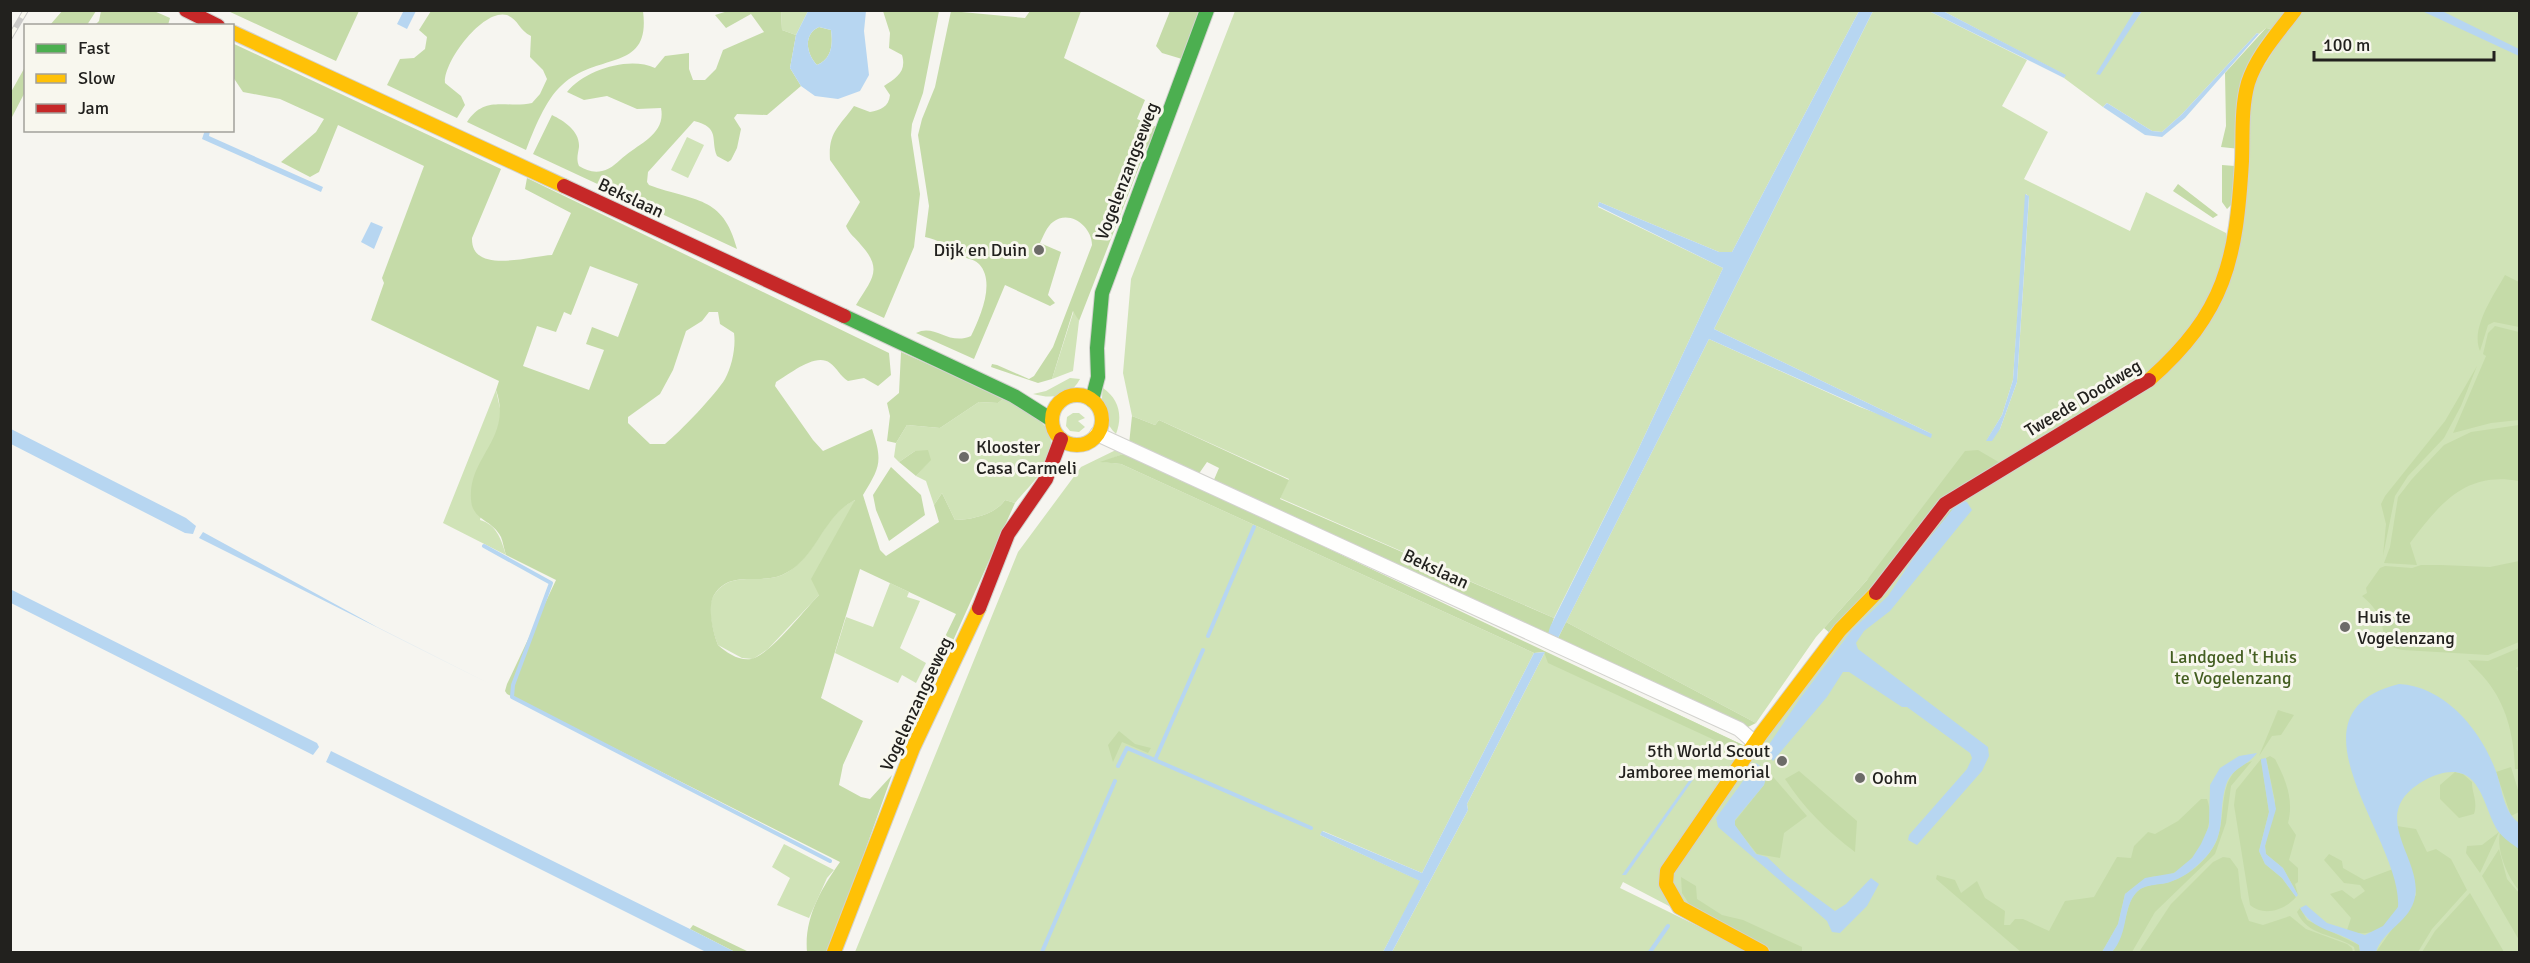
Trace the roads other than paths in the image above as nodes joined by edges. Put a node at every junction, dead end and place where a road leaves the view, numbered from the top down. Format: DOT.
graph roads {
  1 [pos="186,10"];
  2 [pos="1207,10"];
  3 [pos="2295,10"];
  4 [pos="214,24"];
  5 [pos="234,33"];
  6 [pos="1014,396"];
  7 [pos="1085,398"];
  8 [pos="1056,406"];
  9 [pos="1052,420"];
  10 [pos="1097,434"];
  11 [pos="1061,439"];
  12 [pos="1075,445"];
  13 [pos="1046,479"];
  14 [pos="1755,743"];
  15 [pos="834,952"];
  16 [pos="1762,952"];
  1 -- 4 [label="main road"];
  2 -- 7 [label="main road, Vogelenzangseweg"];
  3 -- 14 [label="main road, Tweede Doodweg"];
  5 -- 6 [label="main road, Bekslaan"];
  6 -- 8 [label="main road, Bekslaan"];
  6 -- 9 [label="main road, Bekslaan"];
  7 -- 8 [label="main road"];
  7 -- 10 [label="main road"];
  8 -- 9 [label="main road"];
  9 -- 11 [label="main road"];
  10 -- 12 [label="main road"];
  10 -- 14 [label="street, Bekslaan"];
  11 -- 12 [label="main road"];
  11 -- 13 [label="main road, Vogelenzangseweg"];
  12 -- 13 [label="main road, Vogelenzangseweg"];
  13 -- 15 [label="main road, Vogelenzangseweg"];
  14 -- 16 [label="main road, Tweede Doodweg"];
}
